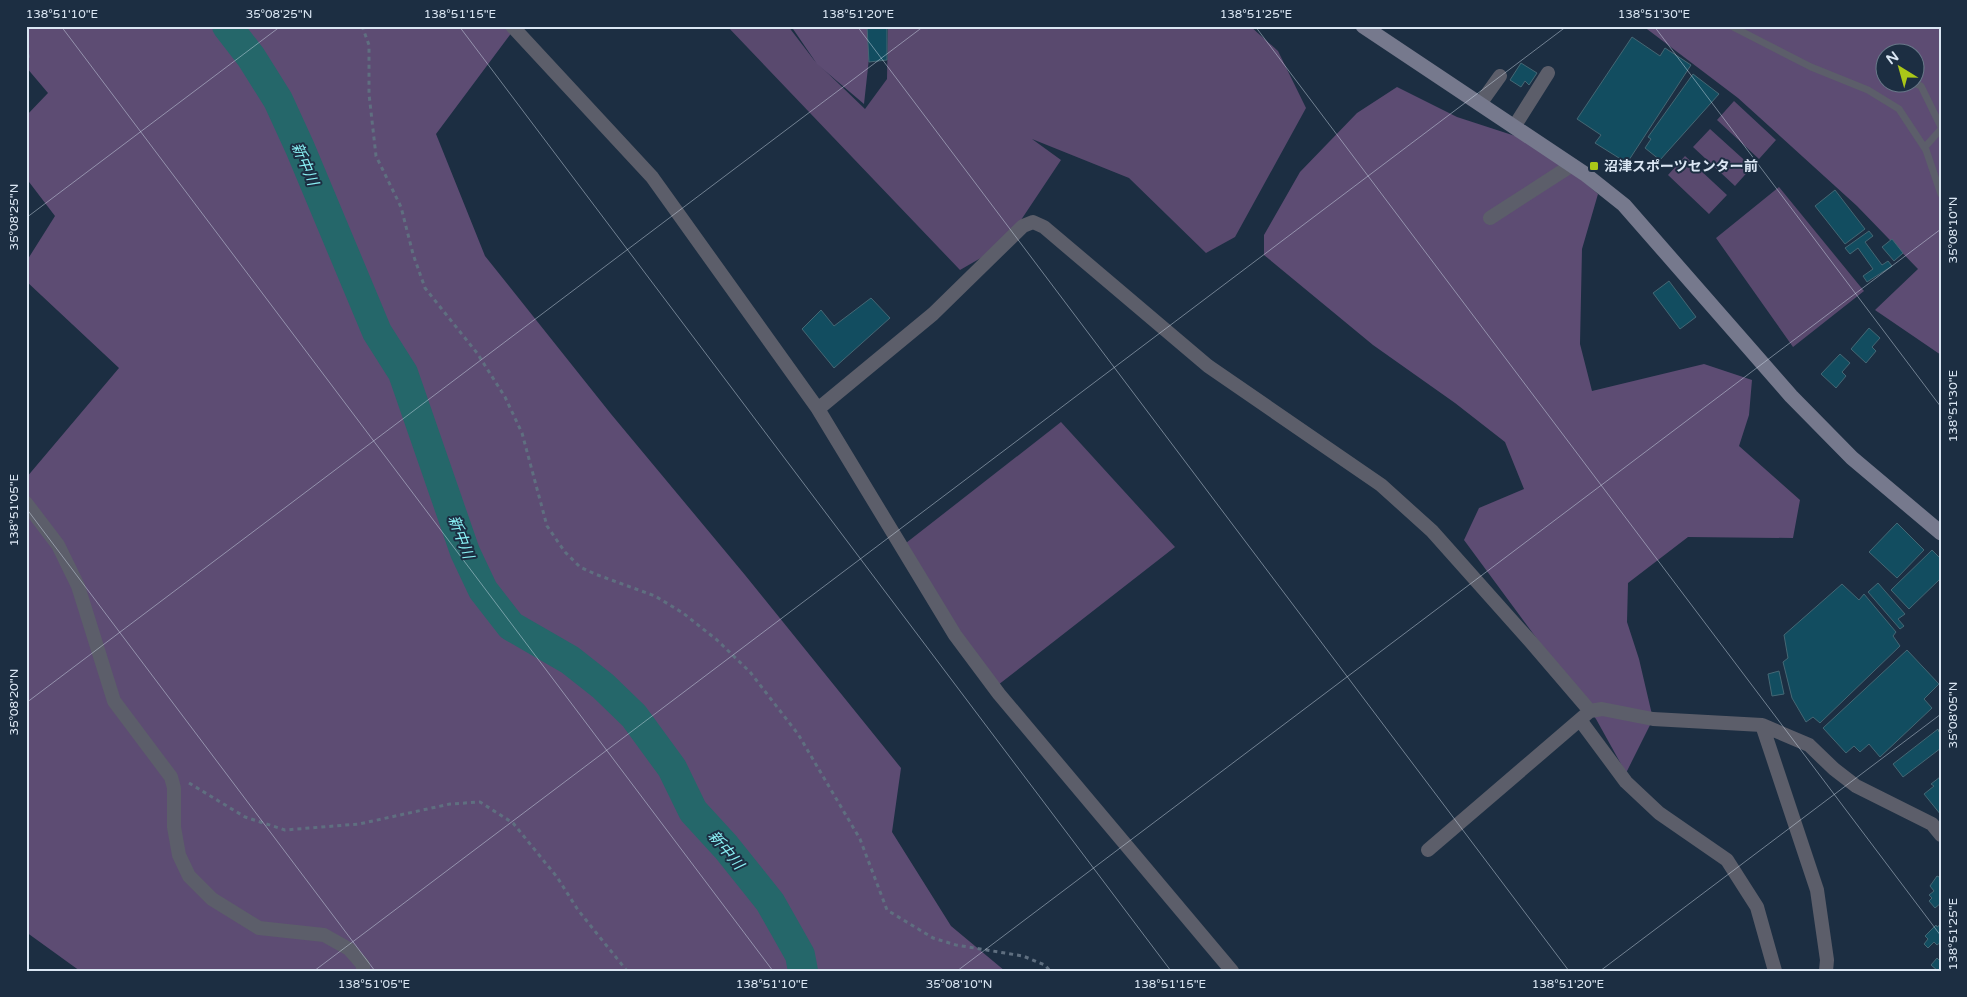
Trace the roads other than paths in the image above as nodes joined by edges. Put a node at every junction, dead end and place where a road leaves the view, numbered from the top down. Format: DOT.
graph roads {
  1 [pos="512,26"];
  2 [pos="1363,26"];
  3 [pos="1731,26"];
  4 [pos="1548,73"];
  5 [pos="1500,76"];
  6 [pos="1923,92"];
  7 [pos="1480,104"];
  8 [pos="1514,127"];
  9 [pos="1941,128"];
  10 [pos="1924,147"];
  11 [pos="1572,165"];
  12 [pos="1941,194"];
  13 [pos="1490,218"];
  14 [pos="818,409"];
  15 [pos="26,503"];
  16 [pos="1941,532"];
  17 [pos="1585,716"];
  18 [pos="1762,725"];
  19 [pos="1941,835"];
  20 [pos="1428,850"];
  21 [pos="363,971"];
  22 [pos="1232,971"];
  23 [pos="1775,971"];
  24 [pos="1826,971"];
  1 -- 14 [label="street"];
  2 -- 7 [label="street"];
  3 -- 10 [label="lane"];
  4 -- 8 [label="street"];
  5 -- 7 [label="street"];
  6 -- 9 [label="lane"];
  7 -- 8 [label="street"];
  8 -- 11 [label="street"];
  9 -- 10 [label="lane"];
  10 -- 12 [label="lane"];
  11 -- 13 [label="street"];
  11 -- 16 [label="street"];
  14 -- 17 [label="street"];
  14 -- 22 [label="street"];
  15 -- 21 [label="street"];
  17 -- 18 [label="street"];
  17 -- 20 [label="street"];
  17 -- 23 [label="street"];
  18 -- 19 [label="street"];
  18 -- 24 [label="street"];
}
